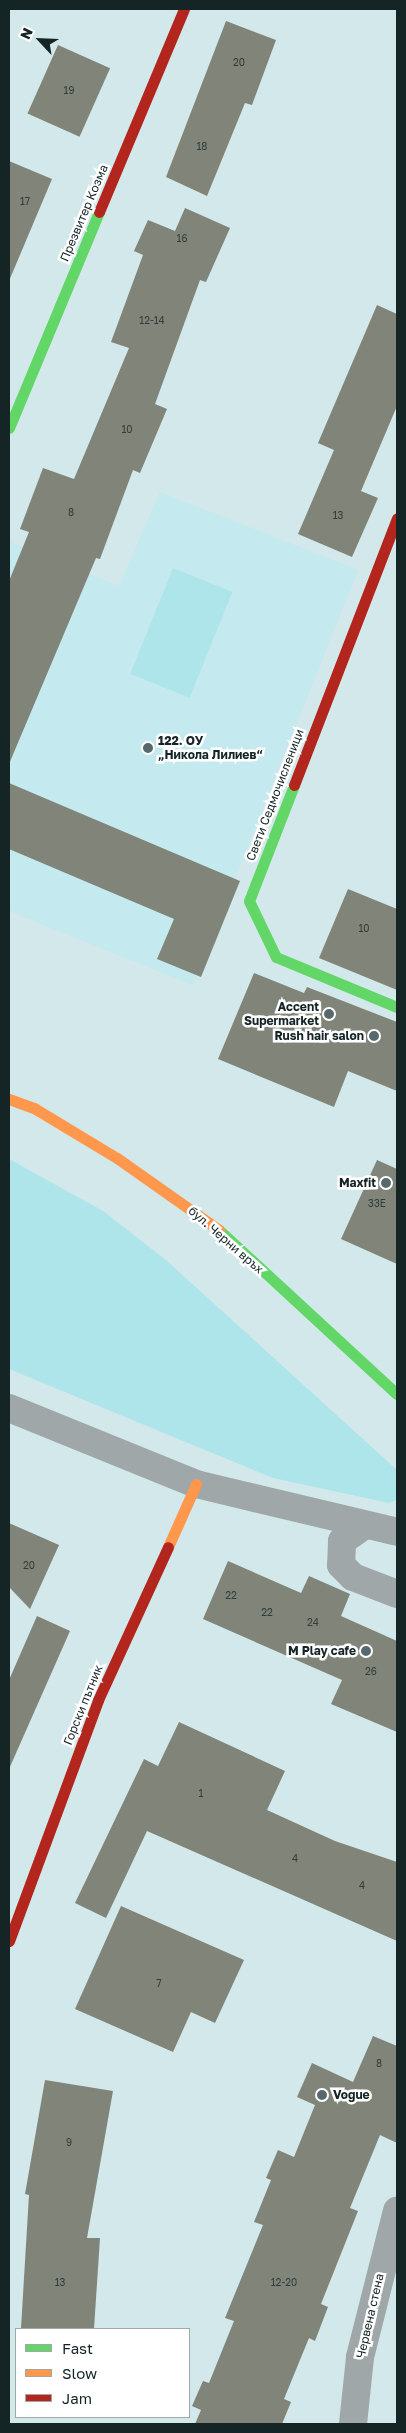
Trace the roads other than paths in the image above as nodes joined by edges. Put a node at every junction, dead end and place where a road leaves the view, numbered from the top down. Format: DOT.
graph roads {
  1 [pos="184,9"];
  2 [pos="9,428"];
  3 [pos="397,518"];
  4 [pos="397,1007"];
  5 [pos="9,1099"];
  6 [pos="397,1394"];
  7 [pos="9,1408"];
  8 [pos="196,1484"];
  9 [pos="362,1527"];
  10 [pos="397,1532"];
  11 [pos="397,1594"];
  12 [pos="9,1941"];
  13 [pos="397,2211"];
  14 [pos="353,2424"];
  1 -- 2 [label="street, Презвитер Козма"];
  3 -- 4 [label="street, Свети Седмочисленици"];
  5 -- 6 [label="street, бул. Черни връх"];
  7 -- 8 [label="street"];
  8 -- 9 [label="street"];
  8 -- 12 [label="street, Горски пътник"];
  9 -- 10 [label="street"];
  9 -- 11 [label="street"];
  13 -- 14 [label="street, Червена стена"];
}
